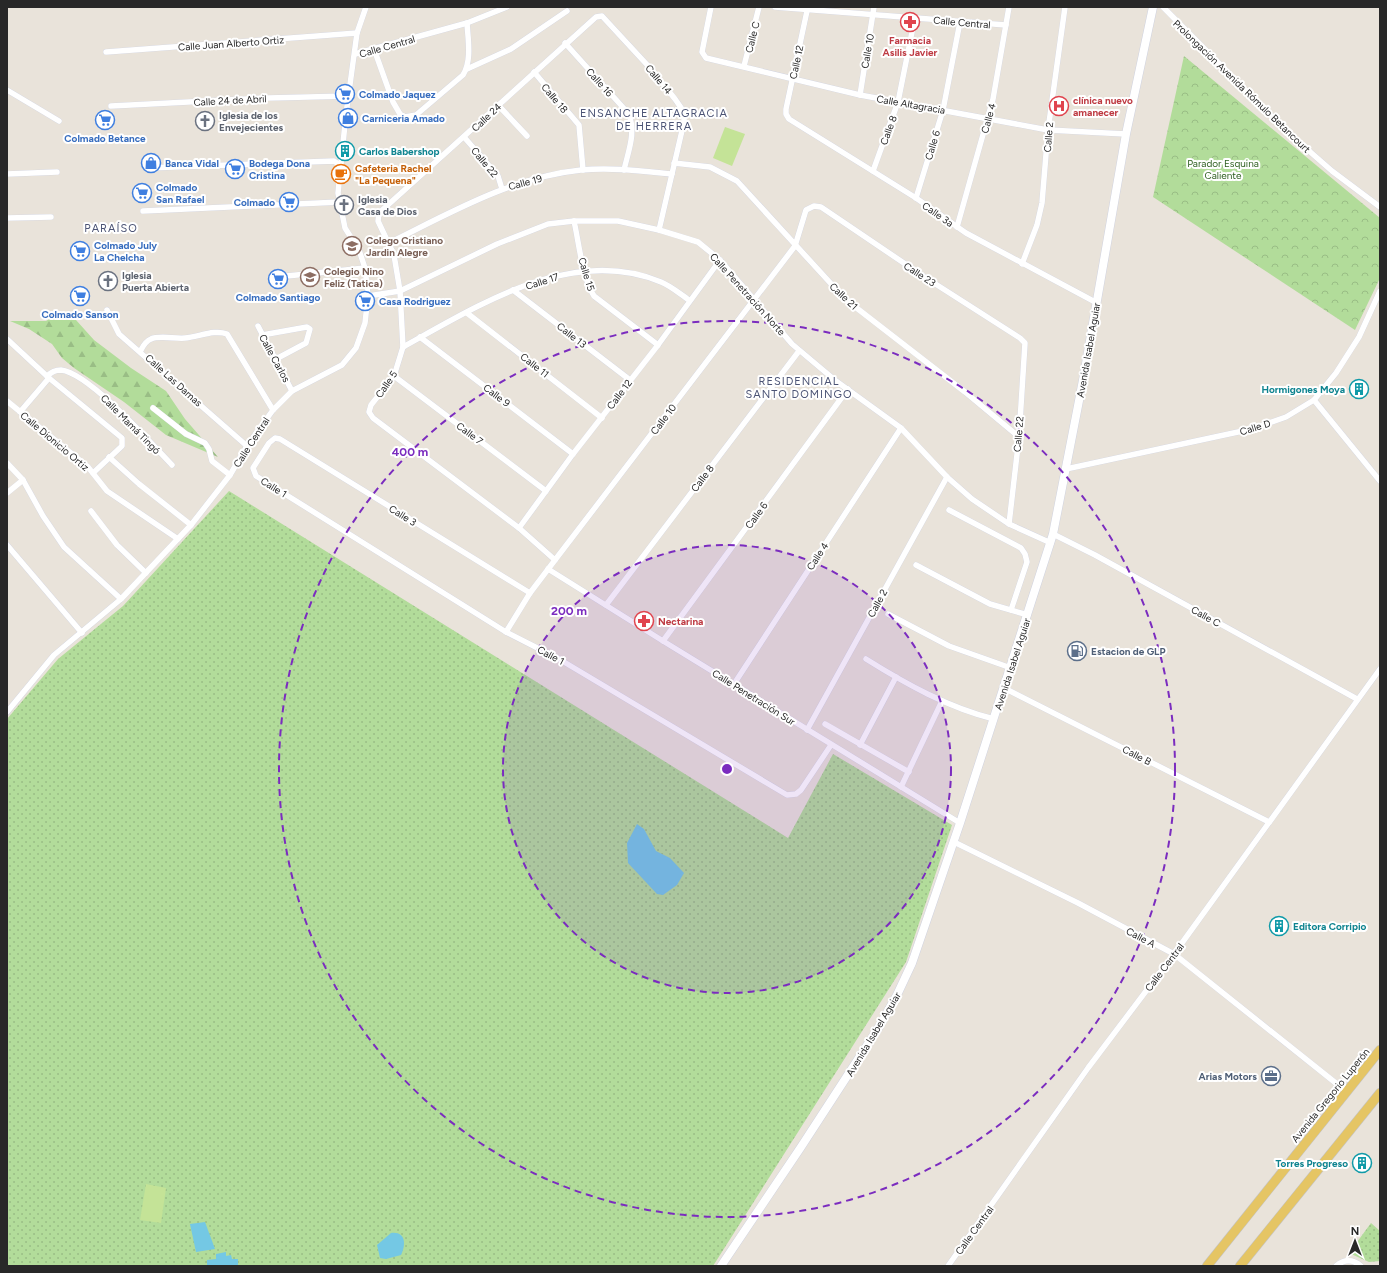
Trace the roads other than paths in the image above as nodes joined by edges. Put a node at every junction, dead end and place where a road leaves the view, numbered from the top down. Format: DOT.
graph roads {
  1 [pos="366,7"];
  2 [pos="507,7"];
  3 [pos="711,7"];
  4 [pos="759,7"];
  5 [pos="775,7"];
  6 [pos="874,7"];
  7 [pos="1009,7"];
  8 [pos="1065,7"];
  9 [pos="1153,7"];
  10 [pos="1163,7"];
  11 [pos="567,11"];
  12 [pos="807,11"];
  13 [pos="874,14"];
  14 [pos="596,17"];
  15 [pos="915,17"];
  16 [pos="960,22"];
  17 [pos="467,23"];
  18 [pos="1006,26"];
  19 [pos="356,33"];
  20 [pos="566,43"];
  21 [pos="374,49"];
  22 [pos="106,52"];
  23 [pos="355,54"];
  24 [pos="744,66"];
  25 [pos="467,69"];
  26 [pos="534,72"];
  27 [pos="794,78"];
  28 [pos="7,90"];
  29 [pos="860,95"];
  30 [pos="348,96"];
  31 [pos="898,102"];
  32 [pos="111,106"];
  33 [pos="498,106"];
  34 [pos="943,110"];
  35 [pos="786,114"];
  36 [pos="988,118"];
  37 [pos="59,121"];
  38 [pos="1048,130"];
  39 [pos="1126,134"];
  40 [pos="527,136"];
  41 [pos="464,137"];
  42 [pos="674,163"];
  43 [pos="340,164"];
  44 [pos="146,168"];
  45 [pos="583,170"];
  46 [pos="624,170"];
  47 [pos="872,171"];
  48 [pos="57,172"];
  49 [pos="7,174"];
  50 [pos="672,174"];
  51 [pos="502,189"];
  52 [pos="916,198"];
  53 [pos="340,202"];
  54 [pos="814,206"];
  55 [pos="1380,207"];
  56 [pos="143,211"];
  57 [pos="51,217"];
  58 [pos="7,218"];
  59 [pos="378,218"];
  60 [pos="574,221"];
  61 [pos="957,227"];
  62 [pos="659,230"];
  63 [pos="389,243"];
  64 [pos="796,246"];
  65 [pos="720,260"];
  66 [pos="1022,264"];
  67 [pos="365,268"];
  68 [pos="585,270"];
  69 [pos="278,277"];
  70 [pos="513,290"];
  71 [pos="400,291"];
  72 [pos="1380,291"];
  73 [pos="368,296"];
  74 [pos="754,299"];
  75 [pos="689,300"];
  76 [pos="1097,303"];
  77 [pos="107,310"];
  78 [pos="467,313"];
  79 [pos="258,326"];
  80 [pos="262,335"];
  81 [pos="420,337"];
  82 [pos="7,338"];
  83 [pos="1024,343"];
  84 [pos="658,345"];
  85 [pos="403,347"];
  86 [pos="140,350"];
  87 [pos="799,351"];
  88 [pos="276,359"];
  89 [pos="394,376"];
  90 [pos="48,377"];
  91 [pos="630,380"];
  92 [pos="848,389"];
  93 [pos="292,390"];
  94 [pos="1314,400"];
  95 [pos="7,401"];
  96 [pos="153,408"];
  97 [pos="273,410"];
  98 [pos="20,412"];
  99 [pos="602,418"];
  100 [pos="901,428"];
  101 [pos="1018,436"];
  102 [pos="275,438"];
  103 [pos="247,446"];
  104 [pos="573,454"];
  105 [pos="109,457"];
  106 [pos="7,463"];
  107 [pos="172,465"];
  108 [pos="1066,469"];
  109 [pos="93,473"];
  110 [pos="230,475"];
  111 [pos="947,477"];
  112 [pos="23,480"];
  113 [pos="1380,482"];
  114 [pos="546,491"];
  115 [pos="7,493"];
  116 [pos="949,510"];
  117 [pos="90,511"];
  118 [pos="1009,524"];
  119 [pos="191,525"];
  120 [pos="519,528"];
  121 [pos="1053,534"];
  122 [pos="178,539"];
  123 [pos="1051,543"];
  124 [pos="7,545"];
  125 [pos="555,560"];
  126 [pos="916,564"];
  127 [pos="548,569"];
  128 [pos="146,573"];
  129 [pos="530,593"];
  130 [pos="121,599"];
  131 [pos="606,605"];
  132 [pos="1011,610"];
  133 [pos="888,614"];
  134 [pos="1028,615"];
  135 [pos="506,632"];
  136 [pos="82,633"];
  137 [pos="664,641"];
  138 [pos="866,659"];
  139 [pos="1011,668"];
  140 [pos="1380,669"];
  141 [pos="896,677"];
  142 [pos="734,684"];
  143 [pos="1004,688"];
  144 [pos="1357,699"];
  145 [pos="942,701"];
  146 [pos="9,704"];
  147 [pos="7,712"];
  148 [pos="994,720"];
  149 [pos="825,724"];
  150 [pos="807,730"];
  151 [pos="831,745"];
  152 [pos="860,745"];
  153 [pos="909,772"];
  154 [pos="901,787"];
  155 [pos="1269,822"];
  156 [pos="960,823"];
  157 [pos="954,842"];
  158 [pos="1174,954"];
  159 [pos="1380,1050"];
  160 [pos="1346,1092"];
  161 [pos="1380,1093"];
  162 [pos="721,1266"];
  163 [pos="948,1266"];
  164 [pos="1207,1266"];
  165 [pos="1240,1266"];
  166 [pos="1336,1266"];
  167 [pos="1360,1266"];
  1 -- 19 [label="street"];
  2 -- 17 [label="street, Calle Central"];
  3 -- 24 [label="street, Calle Altagracia"];
  4 -- 24 [label="street, Calle C"];
  5 -- 12 [label="street, Calle Central"];
  6 -- 13 [label="street, Calle 10"];
  7 -- 18 [label="street, Calle 4"];
  8 -- 38 [label="street, Calle 2"];
  9 -- 39 [label="main road, Avenida Isabel Aguiar"];
  10 -- 55 [label="street, Prolongación Avenida Rómulo Betancourt"];
  11 -- 25 [label="street"];
  12 -- 13 [label="street, Calle Central"];
  12 -- 27 [label="street, Calle 12"];
  13 -- 15 [label="street, Calle Central"];
  13 -- 29 [label="street, Calle 10"];
  14 -- 20 [label="street, Calle 24"];
  14 -- 42 [label="street, Calle 14"];
  15 -- 16 [label="street, Calle Central"];
  15 -- 31 [label="street, Calle 8"];
  16 -- 18 [label="street, Calle Central"];
  16 -- 34 [label="street, Calle 6"];
  17 -- 21 [label="street, Calle Central"];
  17 -- 25 [label="street"];
  18 -- 36 [label="street, Calle 4"];
  19 -- 22 [label="street, Calle Juan Alberto Ortiz"];
  19 -- 23 [label="street"];
  20 -- 26 [label="street, Calle 24"];
  20 -- 46 [label="street, Calle 16"];
  21 -- 23 [label="street, Calle Central"];
  21 -- 25 [label="street"];
  23 -- 30 [label="street, Calle Central"];
  24 -- 27 [label="street, Calle Altagracia"];
  26 -- 33 [label="street, Calle 24"];
  26 -- 45 [label="street, Calle 18"];
  27 -- 29 [label="street, Calle Altagracia"];
  27 -- 35 [label="street, Calle 12"];
  28 -- 37 [label="street"];
  29 -- 31 [label="street, Calle Altagracia"];
  30 -- 32 [label="street, Calle 24 de Abril"];
  30 -- 43 [label="street, Calle Central"];
  31 -- 34 [label="street, Calle Altagracia"];
  31 -- 47 [label="street, Calle 8"];
  33 -- 40 [label="street"];
  33 -- 41 [label="street, Calle 24"];
  34 -- 36 [label="street, Calle Altagracia"];
  34 -- 52 [label="street, Calle 6"];
  35 -- 47 [label="street, Calle 3a"];
  36 -- 38 [label="street, Calle Altagracia"];
  36 -- 61 [label="street, Calle 4"];
  38 -- 39 [label="street, Calle Altagracia"];
  38 -- 66 [label="street, Calle 2"];
  39 -- 76 [label="main road, Avenida Isabel Aguiar"];
  41 -- 51 [label="street, Calle 22"];
  41 -- 59 [label="street, Calle 24"];
  42 -- 50 [label="street, Calle 14"];
  42 -- 64 [label="street, Calle 21"];
  43 -- 44 [label="street"];
  43 -- 53 [label="street, Calle Central"];
  45 -- 46 [label="street, Calle 19"];
  45 -- 51 [label="street, Calle 19"];
  46 -- 50 [label="street, Calle 19"];
  47 -- 52 [label="street, Calle 3a"];
  48 -- 49 [label="street"];
  50 -- 62 [label="street, Calle 14"];
  51 -- 63 [label="street, Calle 19"];
  52 -- 61 [label="street, Calle 3a"];
  53 -- 56 [label="street"];
  53 -- 67 [label="street, Calle Central"];
  54 -- 64 [label="street, Calle 10"];
  54 -- 83 [label="street, Calle 23"];
  57 -- 58 [label="street"];
  59 -- 63 [label="street, Calle 5"];
  60 -- 62 [label="street, Calle Penetración Norte"];
  60 -- 68 [label="street, Calle 15"];
  60 -- 71 [label="street, Calle Penetración Norte"];
  61 -- 66 [label="street, Calle 3a"];
  62 -- 65 [label="street, Calle Penetración Norte"];
  63 -- 71 [label="street, Calle 5"];
  64 -- 74 [label="street, Calle 10"];
  64 -- 101 [label="street, Calle 21"];
  65 -- 74 [label="street, Calle Penetración Norte"];
  65 -- 75 [label="street, Calle 12"];
  66 -- 76 [label="street, Calle 3a"];
  67 -- 69 [label="street"];
  67 -- 73 [label="street, Calle Central"];
  68 -- 70 [label="street, Calle 17"];
  68 -- 75 [label="street, Calle 17"];
  68 -- 84 [label="street, Calle 15"];
  70 -- 78 [label="street, Calle 17"];
  70 -- 91 [label="street, Calle 13"];
  71 -- 73 [label="street, Calle Penetración Norte"];
  71 -- 85 [label="street, Calle 5"];
  72 -- 94 [label="street, Calle D"];
  73 -- 93 [label="street, Calle Central"];
  74 -- 87 [label="street, Calle Penetración Norte"];
  74 -- 125 [label="street, Calle 10"];
  75 -- 84 [label="street, Calle 12"];
  76 -- 108 [label="main road, Avenida Isabel Aguiar"];
  77 -- 86 [label="street, Calle Las Damas"];
  78 -- 81 [label="street, Calle 17"];
  78 -- 99 [label="street, Calle 11"];
  79 -- 80 [label="street, Calle Carlos"];
  80 -- 88 [label="street, Calle Carlos"];
  80 -- 88 [label="street"];
  81 -- 85 [label="street, Calle 17"];
  81 -- 104 [label="street, Calle 9"];
  82 -- 90 [label="street"];
  83 -- 101 [label="street, Calle 22"];
  84 -- 91 [label="street, Calle 12"];
  85 -- 89 [label="street, Calle 5"];
  86 -- 97 [label="street"];
  86 -- 103 [label="street, Calle Las Damas"];
  87 -- 92 [label="street, Calle Penetración Norte"];
  87 -- 131 [label="street, Calle 8"];
  88 -- 93 [label="street, Calle Carlos"];
  89 -- 114 [label="street, Calle 7"];
  89 -- 120 [label="street, Calle 5"];
  90 -- 98 [label="street"];
  90 -- 105 [label="street"];
  90 -- 107 [label="street, Calle Mamá Tingó"];
  91 -- 99 [label="street, Calle 12"];
  92 -- 100 [label="street, Calle Penetración Norte"];
  92 -- 137 [label="street, Calle 6"];
  93 -- 97 [label="street, Calle Central"];
  94 -- 108 [label="street, Calle D"];
  94 -- 113 [label="street"];
  95 -- 98 [label="street, Calle Dionicio Ortiz"];
  96 -- 110 [label="street"];
  97 -- 103 [label="street, Calle Central"];
  98 -- 109 [label="street, Calle Dionicio Ortiz"];
  99 -- 104 [label="street, Calle 12"];
  100 -- 111 [label="street, Calle Penetración Norte"];
  100 -- 142 [label="street, Calle 4"];
  101 -- 118 [label="street, Calle 22"];
  102 -- 129 [label="street, Calle 3"];
  102 -- 135 [label="street, Calle 1"];
  103 -- 110 [label="street, Calle Central"];
  104 -- 114 [label="street, Calle 12"];
  105 -- 109 [label="street"];
  105 -- 119 [label="street"];
  106 -- 112 [label="street"];
  108 -- 121 [label="main road, Avenida Isabel Aguiar"];
  109 -- 122 [label="street, Calle Dionicio Ortiz"];
  110 -- 119 [label="street, Calle Central"];
  111 -- 118 [label="street, Calle Penetración Norte"];
  111 -- 150 [label="street, Calle 2"];
  112 -- 115 [label="street"];
  112 -- 130 [label="street"];
  114 -- 120 [label="street, Calle 12"];
  116 -- 132 [label="street"];
  117 -- 128 [label="street"];
  118 -- 123 [label="street, Calle Penetración Norte"];
  119 -- 122 [label="street, Calle Central"];
  120 -- 125 [label="street, Calle 5"];
  121 -- 123 [label="main road, Avenida Isabel Aguiar"];
  121 -- 144 [label="street, Calle C"];
  122 -- 128 [label="street, Calle Central"];
  123 -- 134 [label="main road, Avenida Isabel Aguiar"];
  124 -- 136 [label="street"];
  125 -- 127 [label="street, Calle 10"];
  126 -- 132 [label="street"];
  127 -- 129 [label="street, Calle 10"];
  127 -- 131 [label="street, Calle Penetración Sur"];
  128 -- 130 [label="street, Calle Central"];
  129 -- 135 [label="street, Calle 10"];
  130 -- 136 [label="street, Calle Central"];
  131 -- 137 [label="street, Calle Penetración Sur"];
  132 -- 134 [label="street"];
  133 -- 139 [label="street"];
  134 -- 139 [label="main road, Avenida Isabel Aguiar"];
  135 -- 151 [label="street, Calle 1"];
  136 -- 146 [label="street, Calle Central"];
  137 -- 142 [label="street, Calle Penetración Sur"];
  138 -- 141 [label="street"];
  139 -- 143 [label="main road, Avenida Isabel Aguiar"];
  140 -- 144 [label="street, Calle Central"];
  141 -- 145 [label="street"];
  141 -- 152 [label="street"];
  142 -- 150 [label="street, Calle Penetración Sur"];
  143 -- 148 [label="main road, Avenida Isabel Aguiar"];
  143 -- 155 [label="street, Calle B"];
  144 -- 155 [label="street, Calle Central"];
  145 -- 148 [label="street"];
  145 -- 153 [label="street"];
  146 -- 147 [label="street, Calle Central"];
  148 -- 156 [label="main road, Avenida Isabel Aguiar"];
  149 -- 152 [label="street"];
  150 -- 151 [label="street, Calle Penetración Sur"];
  151 -- 154 [label="street, Calle Penetración Sur"];
  152 -- 153 [label="street"];
  153 -- 154 [label="street"];
  154 -- 156 [label="street, Calle Penetración Sur"];
  155 -- 158 [label="street, Calle Central"];
  156 -- 157 [label="main road, Avenida Isabel Aguiar"];
  157 -- 158 [label="street, Calle A"];
  157 -- 162 [label="main road, Avenida Isabel Aguiar"];
  158 -- 160 [label="street, Calle A"];
  158 -- 163 [label="street, Calle Central"];
  159 -- 160 [label="main road, Avenida Gregorio Luperón"];
  160 -- 164 [label="main road, Avenida Gregorio Luperón"];
  161 -- 165 [label="main road"];
  166 -- 167 [label="street"];
}
